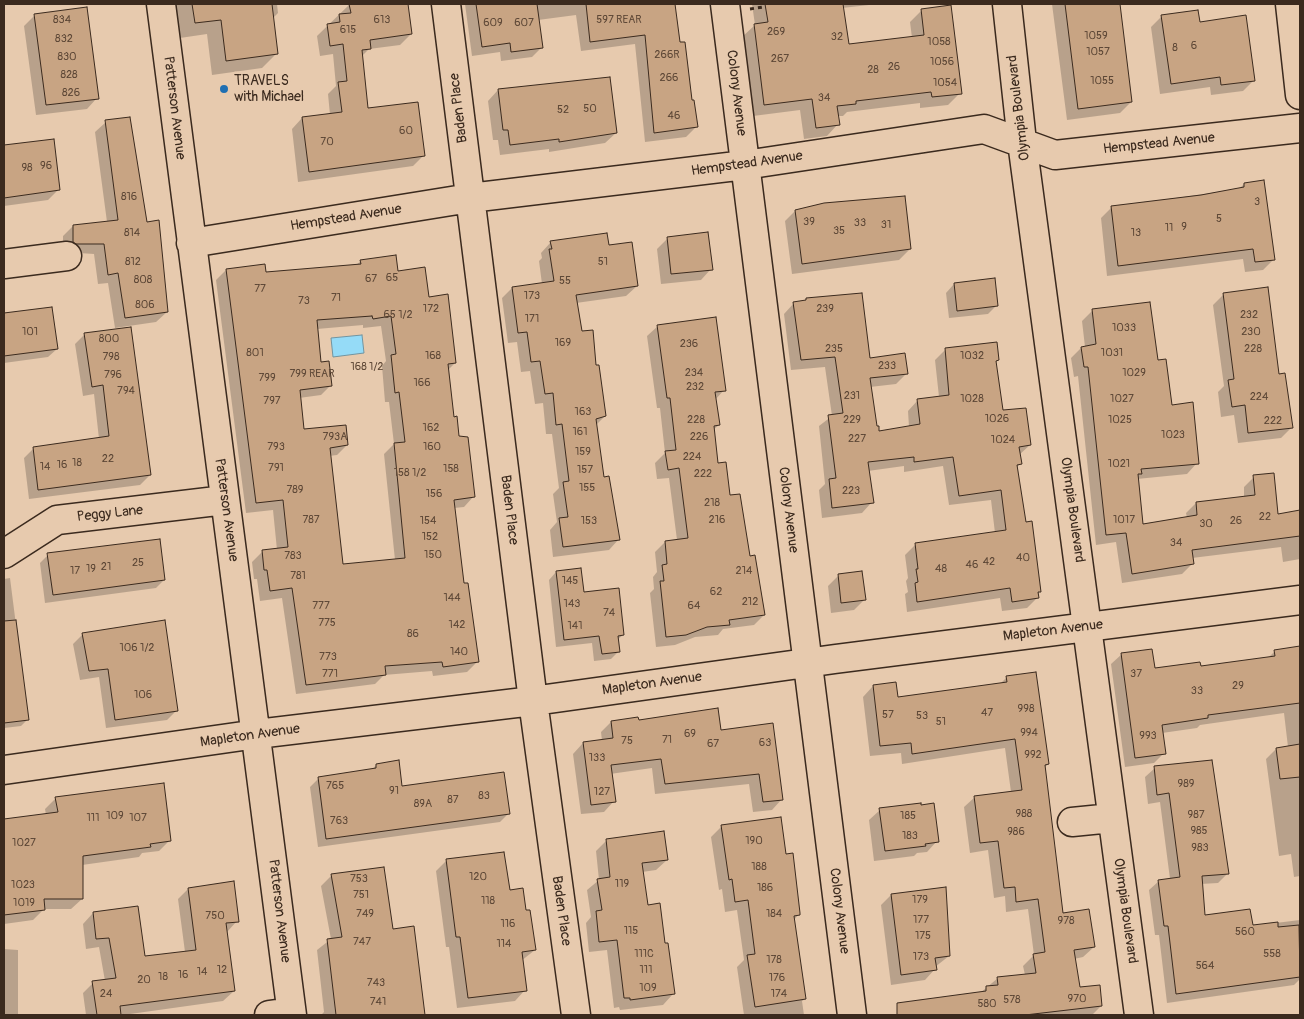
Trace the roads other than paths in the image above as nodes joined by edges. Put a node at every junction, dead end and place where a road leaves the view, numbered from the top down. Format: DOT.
graph roads {
  1 [pos="161,4"];
  2 [pos="446,4"];
  3 [pos="1007,4"];
  4 [pos="1290,4"];
  5 [pos="737,6"];
  6 [pos="1300,95"];
  7 [pos="1300,128"];
  8 [pos="1022,142"];
  9 [pos="745,165"];
  10 [pos="470,198"];
  11 [pos="191,243"];
  12 [pos="67,256"];
  13 [pos="4,264"];
  14 [pos="225,500"];
  15 [pos="4,554"];
  16 [pos="1300,600"];
  17 [pos="1087,627"];
  18 [pos="807,662"];
  19 [pos="533,701"];
  20 [pos="257,734"];
  21 [pos="4,770"];
  22 [pos="1112,818"];
  23 [pos="1072,822"];
  24 [pos="284,1014"];
  25 [pos="576,1015"];
  26 [pos="852,1015"];
  27 [pos="1139,1015"];
  1 -- 11 [label="street, Patterson Avenue"];
  2 -- 10 [label="street, Baden Place"];
  3 -- 8 [label="street, Olympia Boulevard"];
  4 -- 6 [label="street"];
  5 -- 9 [label="street, Colony Avenue"];
  7 -- 8 [label="street, Hempstead Avenue"];
  8 -- 9 [label="street, Hempstead Avenue"];
  8 -- 17 [label="street, Olympia Boulevard"];
  9 -- 10 [label="street, Hempstead Avenue"];
  9 -- 18 [label="street, Colony Avenue"];
  10 -- 11 [label="street, Hempstead Avenue"];
  10 -- 19 [label="street, Baden Place"];
  11 -- 14 [label="street, Patterson Avenue"];
  12 -- 13 [label="street"];
  14 -- 15 [label="street, Peggy Lane"];
  14 -- 20 [label="street, Patterson Avenue"];
  16 -- 17 [label="street, Mapleton Avenue"];
  17 -- 18 [label="street, Mapleton Avenue"];
  17 -- 22 [label="street, Olympia Boulevard"];
  18 -- 19 [label="street, Mapleton Avenue"];
  18 -- 26 [label="street, Colony Avenue"];
  19 -- 20 [label="street, Mapleton Avenue"];
  19 -- 25 [label="street, Baden Place"];
  20 -- 21 [label="street, Mapleton Avenue"];
  20 -- 24 [label="street, Patterson Avenue"];
  22 -- 23 [label="street"];
  22 -- 27 [label="street, Olympia Boulevard"];
}
